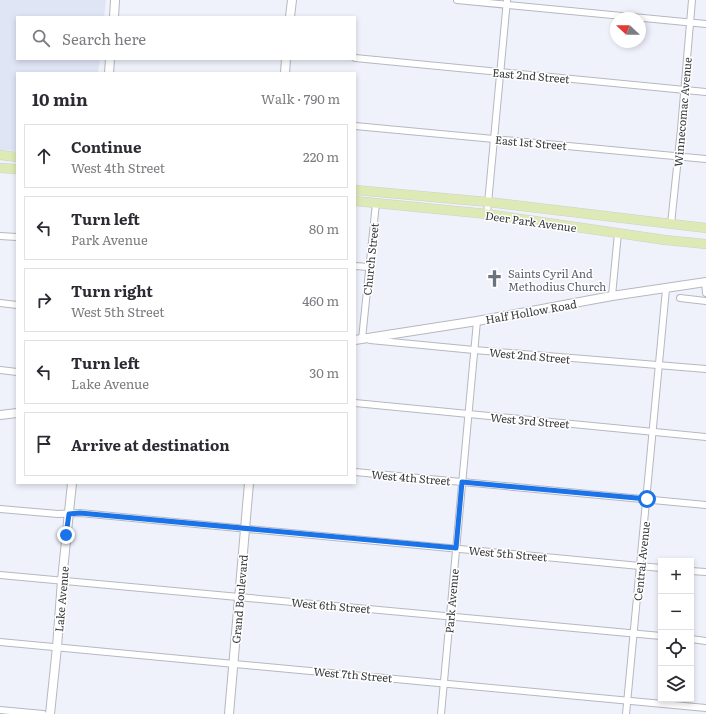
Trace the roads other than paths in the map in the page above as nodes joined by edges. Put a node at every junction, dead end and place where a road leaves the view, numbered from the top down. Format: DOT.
graph roads {
  1 [pos="115,0"];
  2 [pos="292,0"];
  3 [pos="457,0"];
  4 [pos="692,0"];
  5 [pos="507,2"];
  6 [pos="114,16"];
  7 [pos="290,16"];
  8 [pos="690,22"];
  9 [pos="706,24"];
  10 [pos="356,58"];
  11 [pos="110,60"];
  12 [pos="286,60"];
  13 [pos="109,72"];
  14 [pos="285,72"];
  15 [pos="500,72"];
  16 [pos="684,90"];
  17 [pos="706,92"];
  18 [pos="356,126"];
  19 [pos="494,139"];
  20 [pos="0,155"];
  21 [pos="678,156"];
  22 [pos="16,157"];
  23 [pos="706,159"];
  24 [pos="0,168"];
  25 [pos="16,169"];
  26 [pos="356,190"];
  27 [pos="356,201"];
  28 [pos="488,202"];
  29 [pos="376,203"];
  30 [pos="487,214"];
  31 [pos="671,224"];
  32 [pos="706,228"];
  33 [pos="618,233"];
  34 [pos="0,236"];
  35 [pos="16,237"];
  36 [pos="706,244"];
  37 [pos="356,266"];
  38 [pos="369,267"];
  39 [pos="706,282"];
  40 [pos="666,289"];
  41 [pos="706,293"];
  42 [pos="612,296"];
  43 [pos="680,298"];
  44 [pos="706,301"];
  45 [pos="0,303"];
  46 [pos="16,304"];
  47 [pos="477,321"];
  48 [pos="357,339"];
  49 [pos="474,350"];
  50 [pos="658,365"];
  51 [pos="706,369"];
  52 [pos="0,370"];
  53 [pos="16,372"];
  54 [pos="356,403"];
  55 [pos="16,413"];
  56 [pos="468,414"];
  57 [pos="0,415"];
  58 [pos="652,432"];
  59 [pos="706,437"];
  60 [pos="356,472"];
  61 [pos="462,482"];
  62 [pos="72,484"];
  63 [pos="249,484"];
  64 [pos="647,499"];
  65 [pos="706,505"];
  66 [pos="0,509"];
  67 [pos="69,514"];
  68 [pos="245,529"];
  69 [pos="456,548"];
  70 [pos="640,566"];
  71 [pos="658,568"];
  72 [pos="694,571"];
  73 [pos="706,572"];
  74 [pos="0,574"];
  75 [pos="62,580"];
  76 [pos="239,596"];
  77 [pos="450,616"];
  78 [pos="634,634"];
  79 [pos="658,636"];
  80 [pos="694,639"];
  81 [pos="706,641"];
  82 [pos="0,642"];
  83 [pos="57,647"];
  84 [pos="233,663"];
  85 [pos="444,683"];
  86 [pos="627,701"];
  87 [pos="706,708"];
  88 [pos="0,710"];
  89 [pos="43,714"];
  90 [pos="50,714"];
  91 [pos="229,714"];
  92 [pos="441,714"];
  93 [pos="626,714"];
  1 -- 6 [label="street"];
  2 -- 7 [label="street"];
  3 -- 5 [label="street"];
  4 -- 8 [label="street, Winnecomac Avenue"];
  5 -- 8 [label="street"];
  5 -- 15 [label="street"];
  8 -- 9 [label="street"];
  8 -- 16 [label="street, Winnecomac Avenue"];
  10 -- 15 [label="street, East 2nd Street"];
  11 -- 13 [label="street"];
  12 -- 14 [label="street"];
  15 -- 16 [label="street, East 2nd Street"];
  15 -- 19 [label="street"];
  16 -- 17 [label="street, East 2nd Street"];
  16 -- 21 [label="street, Winnecomac Avenue"];
  18 -- 19 [label="street, East 1st Street"];
  19 -- 21 [label="street, East 1st Street"];
  19 -- 28 [label="street"];
  20 -- 22 [label="main road"];
  21 -- 23 [label="street, East 1st Street"];
  21 -- 31 [label="street, Winnecomac Avenue"];
  24 -- 25 [label="main road"];
  26 -- 28 [label="main road, Deer Park Avenue"];
  27 -- 29 [label="main road, Deer Park Avenue"];
  28 -- 30 [label="street"];
  28 -- 31 [label="main road, Deer Park Avenue"];
  29 -- 30 [label="main road, Deer Park Avenue"];
  29 -- 38 [label="street, Church Street"];
  30 -- 33 [label="main road, Deer Park Avenue"];
  31 -- 32 [label="main road, Deer Park Avenue"];
  33 -- 36 [label="main road, Deer Park Avenue"];
  33 -- 42 [label="street"];
  34 -- 35 [label="street"];
  37 -- 38 [label="street"];
  38 -- 48 [label="street, Church Street"];
  39 -- 40 [label="street, Half Hollow Road"];
  39 -- 41 [label="street"];
  40 -- 42 [label="street, Half Hollow Road"];
  40 -- 50 [label="street, Central Avenue"];
  42 -- 47 [label="street, Half Hollow Road"];
  43 -- 44 [label="street"];
  45 -- 46 [label="street"];
  47 -- 48 [label="street, Half Hollow Road"];
  47 -- 49 [label="street, Park Avenue"];
  48 -- 49 [label="street, West 2nd Street"];
  49 -- 50 [label="street, West 2nd Street"];
  49 -- 56 [label="street, Park Avenue"];
  50 -- 51 [label="street, West 2nd Street"];
  50 -- 58 [label="street, Central Avenue"];
  52 -- 53 [label="street"];
  54 -- 56 [label="street, West 3rd Street"];
  55 -- 57 [label="street"];
  56 -- 58 [label="street, West 3rd Street"];
  56 -- 61 [label="street, Park Avenue"];
  58 -- 59 [label="street, West 3rd Street"];
  58 -- 64 [label="street, Central Avenue"];
  60 -- 61 [label="street, West 4th Street"];
  61 -- 64 [label="street, West 4th Street"];
  61 -- 69 [label="street, Park Avenue"];
  62 -- 67 [label="street, Lake Avenue"];
  63 -- 68 [label="street, Grand Boulevard"];
  64 -- 65 [label="street, West 4th Street"];
  64 -- 70 [label="street, Central Avenue"];
  66 -- 67 [label="street, West 5th Street"];
  67 -- 68 [label="street, West 5th Street"];
  67 -- 75 [label="street, Lake Avenue"];
  68 -- 69 [label="street, West 5th Street"];
  68 -- 76 [label="street, Grand Boulevard"];
  69 -- 70 [label="street, West 5th Street"];
  69 -- 77 [label="street, Park Avenue"];
  70 -- 71 [label="street, West 5th Street"];
  70 -- 78 [label="street, Central Avenue"];
  72 -- 73 [label="street"];
  74 -- 75 [label="street, West 6th Street"];
  75 -- 76 [label="street, West 6th Street"];
  75 -- 83 [label="street, Lake Avenue"];
  76 -- 77 [label="street, West 6th Street"];
  76 -- 84 [label="street, Grand Boulevard"];
  77 -- 78 [label="street, West 6th Street"];
  77 -- 85 [label="street, Park Avenue"];
  78 -- 79 [label="street, West 6th Street"];
  78 -- 86 [label="street, Central Avenue"];
  80 -- 81 [label="street"];
  82 -- 83 [label="street, West 7th Street"];
  83 -- 84 [label="street, West 7th Street"];
  83 -- 90 [label="street, Lake Avenue"];
  84 -- 85 [label="street, West 7th Street"];
  84 -- 91 [label="street, Grand Boulevard"];
  85 -- 86 [label="street, West 7th Street"];
  85 -- 92 [label="street, Park Avenue"];
  86 -- 87 [label="street, West 7th Street"];
  86 -- 93 [label="street, Central Avenue"];
  88 -- 89 [label="street"];
}
